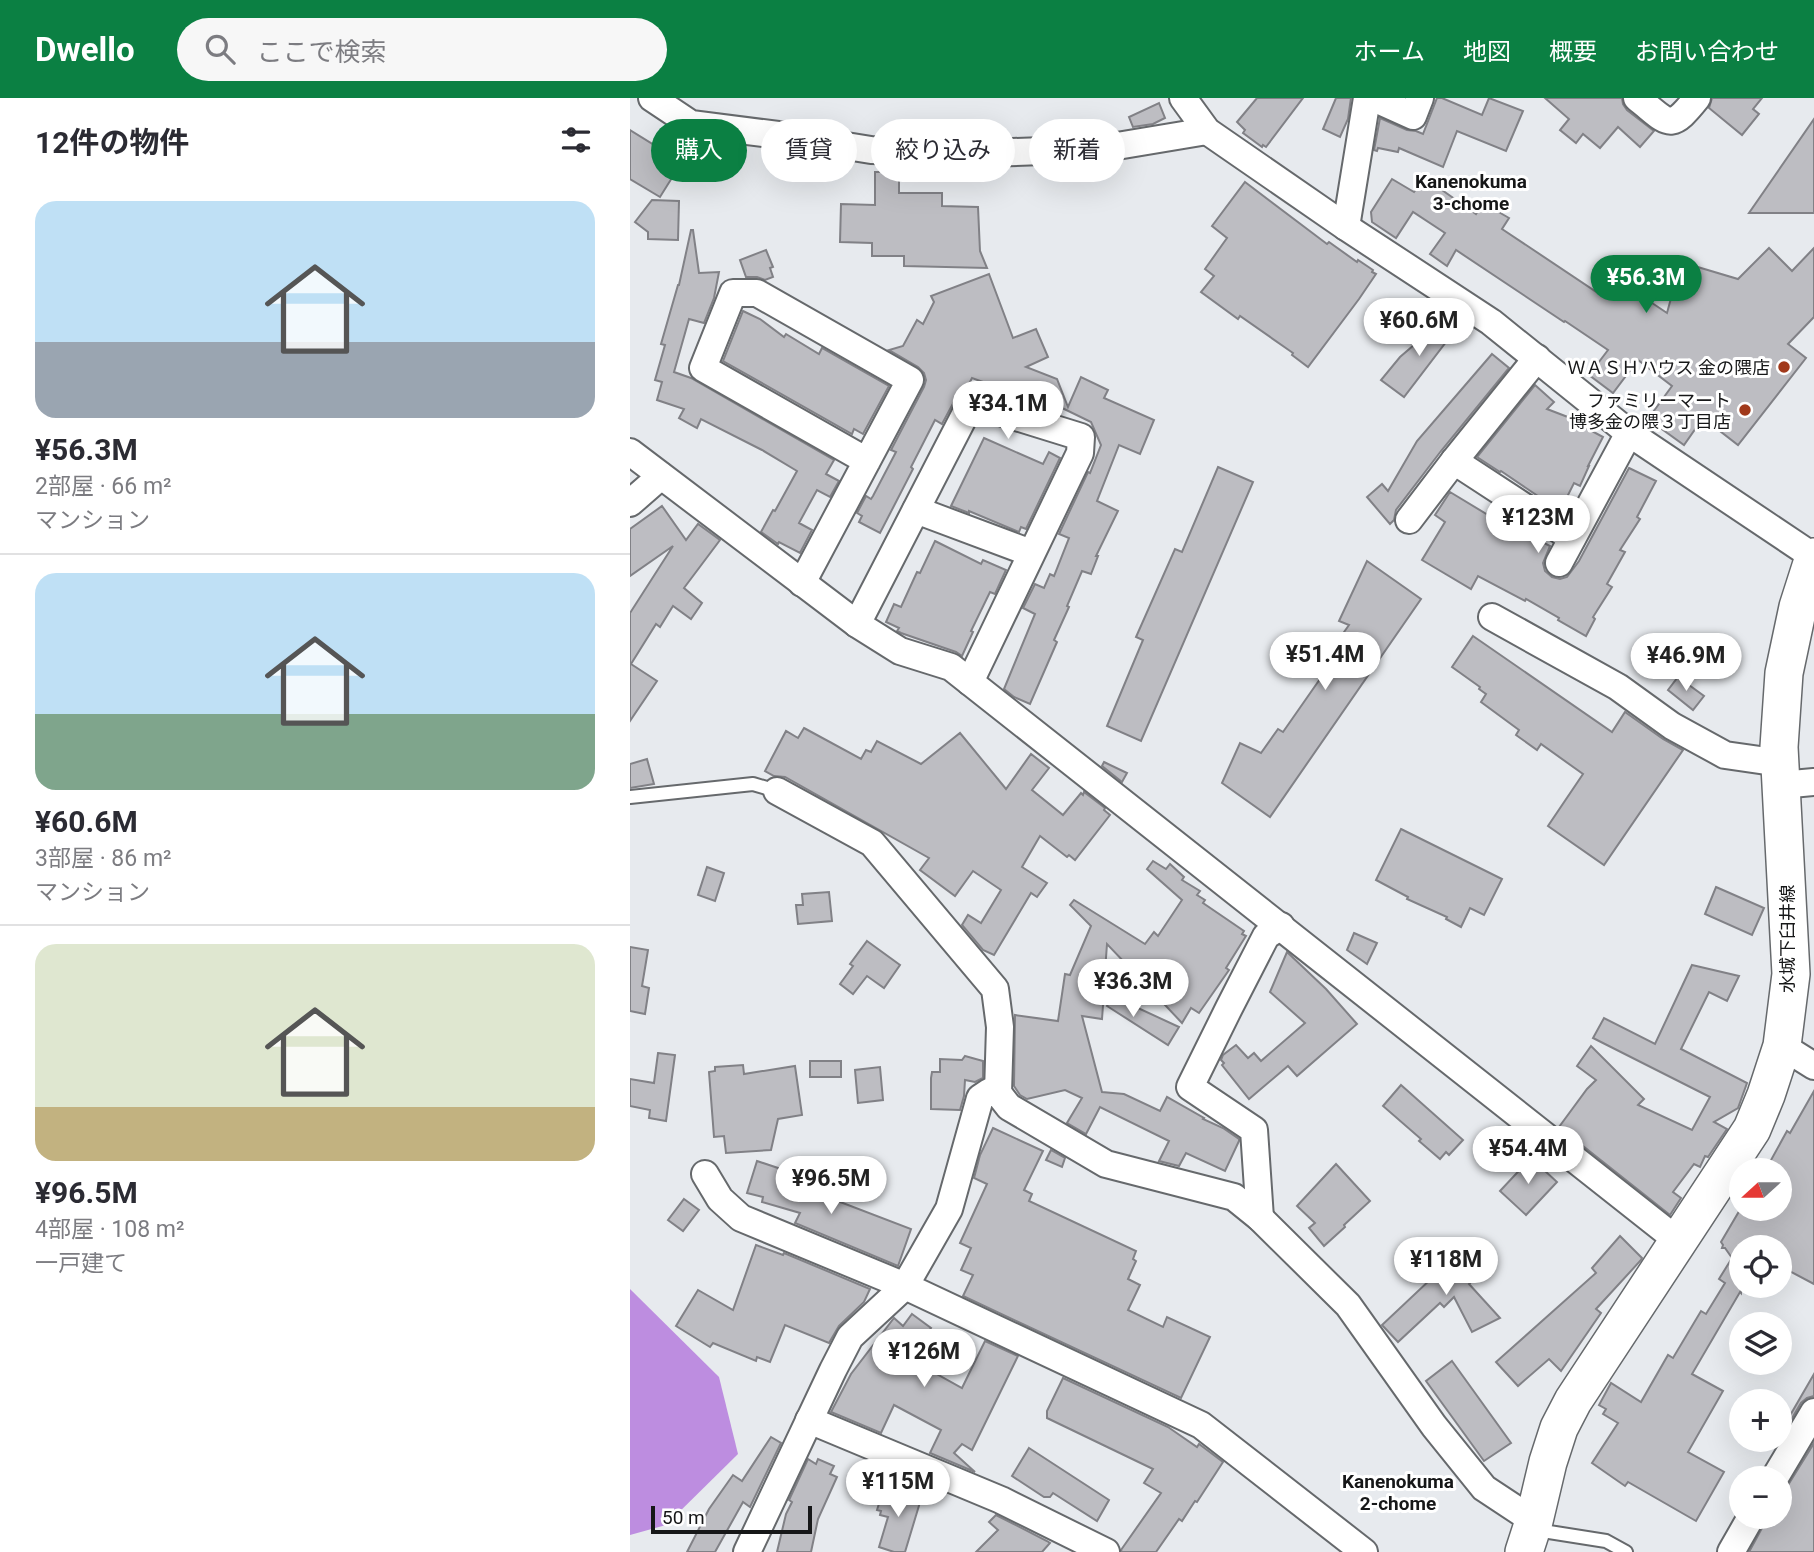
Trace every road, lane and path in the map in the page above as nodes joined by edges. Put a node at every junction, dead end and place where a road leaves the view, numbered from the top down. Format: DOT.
graph roads {
  1 [pos="652,98"];
  2 [pos="1183,98"];
  3 [pos="1367,98"];
  4 [pos="1373,98"];
  5 [pos="1420,98"];
  6 [pos="1637,98"];
  7 [pos="1697,98"];
  8 [pos="1207,131"];
  9 [pos="1346,227"];
  10 [pos="1537,358"];
  11 [pos="1629,433"];
  12 [pos="630,452"];
  13 [pos="867,461"];
  14 [pos="1454,461"];
  15 [pos="661,476"];
  16 [pos="630,503"];
  17 [pos="916,510"];
  18 [pos="1409,520"];
  19 [pos="1572,538"];
  20 [pos="1031,553"];
  21 [pos="1814,557"];
  22 [pos="1559,563"];
  23 [pos="802,583"];
  24 [pos="1492,617"];
  25 [pos="858,624"];
  26 [pos="970,682"];
  27 [pos="1792,777"];
  28 [pos="777,791"];
  29 [pos="630,797"];
  30 [pos="1281,926"];
  31 [pos="1782,1046"];
  32 [pos="1814,1066"];
  33 [pos="998,1093"];
  34 [pos="705,1174"];
  35 [pos="1260,1218"];
  36 [pos="1677,1240"];
  37 [pos="905,1286"];
  38 [pos="1814,1412"];
  39 [pos="808,1420"];
  40 [pos="1782,1466"];
  41 [pos="1744,1529"];
  42 [pos="1529,1536"];
  43 [pos="747,1552"];
  44 [pos="1106,1552"];
  45 [pos="1364,1552"];
  46 [pos="1626,1552"];
  47 [pos="1731,1552"];
  1 -- 8 [label="street"];
  2 -- 8 [label="street"];
  3 -- 9 [label="street"];
  4 -- 5 [label="street"];
  6 -- 7 [label="street"];
  8 -- 9 [label="street"];
  9 -- 10 [label="street"];
  10 -- 11 [label="street"];
  10 -- 14 [label="street"];
  11 -- 19 [label="street"];
  11 -- 21 [label="street"];
  12 -- 15 [label="street"];
  13 -- 13 [label="street"];
  13 -- 23 [label="street"];
  14 -- 18 [label="street"];
  14 -- 19 [label="street"];
  15 -- 16 [label="street"];
  15 -- 23 [label="street"];
  17 -- 20 [label="street"];
  17 -- 20 [label="street"];
  17 -- 25 [label="street"];
  19 -- 22 [label="street"];
  20 -- 26 [label="street"];
  21 -- 27 [label="main road, 水城下臼井線"];
  23 -- 25 [label="street"];
  24 -- 27 [label="street"];
  25 -- 26 [label="street"];
  26 -- 30 [label="street"];
  27 -- 31 [label="main road, 水城下臼井線"];
  28 -- 29 [label="lane"];
  28 -- 33 [label="street"];
  30 -- 35 [label="street"];
  30 -- 36 [label="street"];
  31 -- 32 [label="street"];
  31 -- 36 [label="main road, 水城下臼井線"];
  33 -- 35 [label="street"];
  33 -- 37 [label="street"];
  34 -- 37 [label="street"];
  35 -- 42 [label="street"];
  36 -- 42 [label="main road, 水城下臼井線"];
  37 -- 39 [label="street"];
  37 -- 45 [label="street"];
  38 -- 40 [label="street"];
  39 -- 43 [label="street"];
  39 -- 44 [label="street"];
  41 -- 47 [label="street"];
  42 -- 46 [label="lane"];
}
